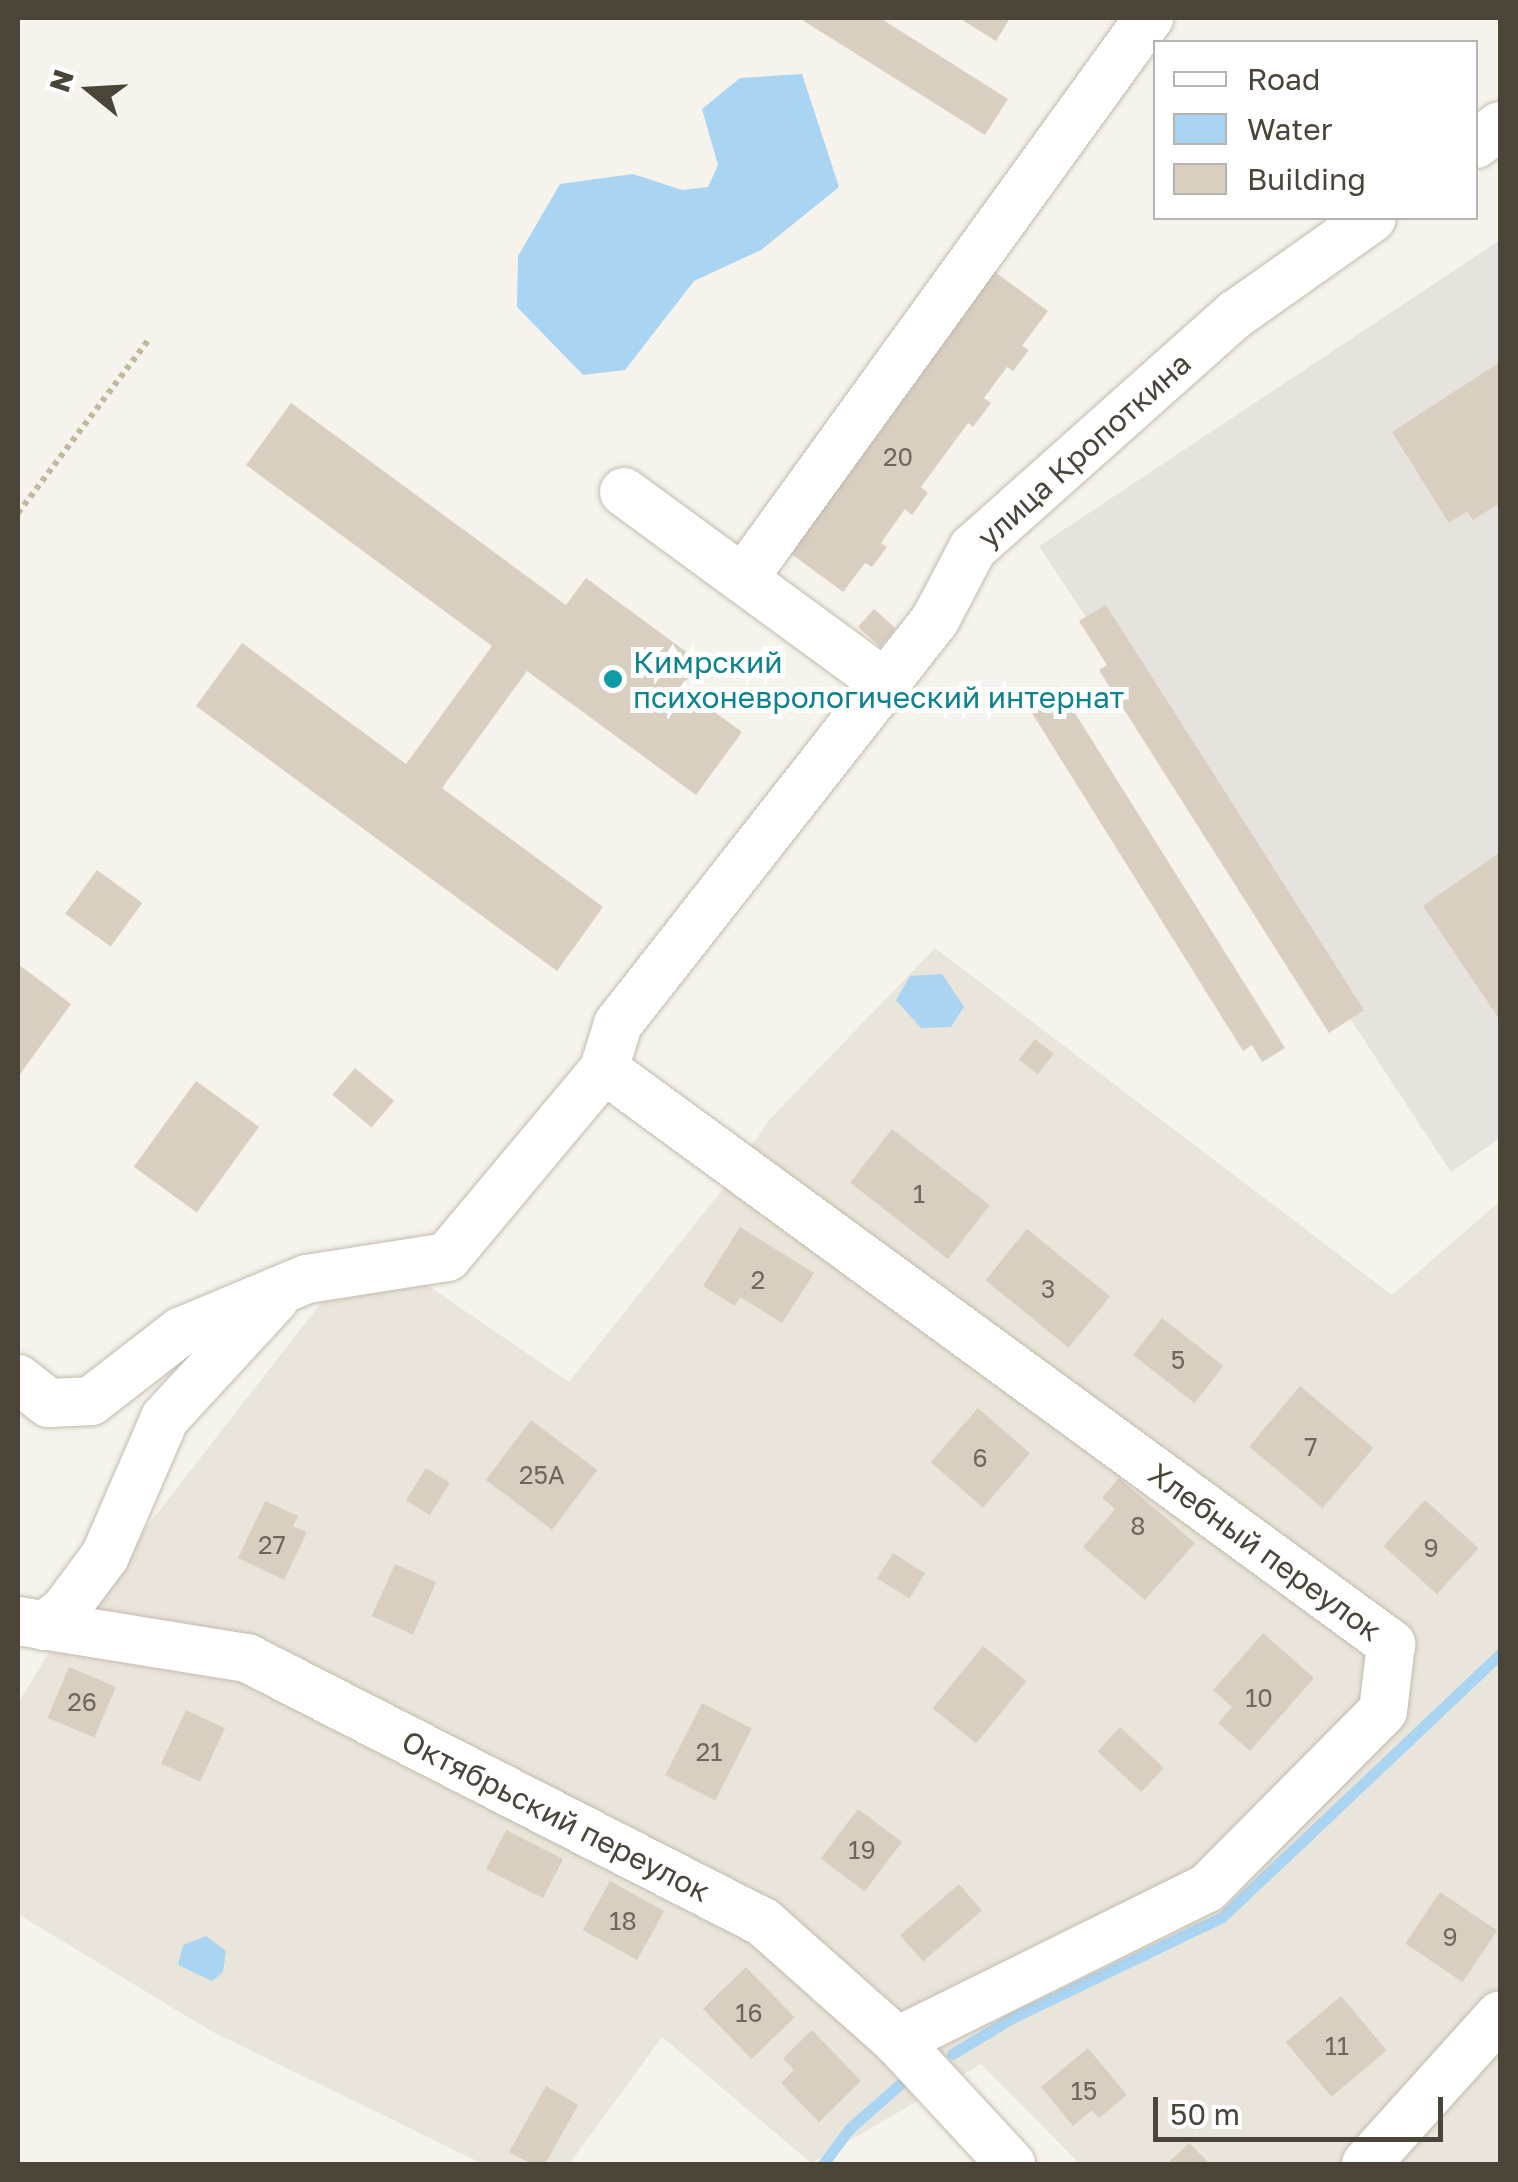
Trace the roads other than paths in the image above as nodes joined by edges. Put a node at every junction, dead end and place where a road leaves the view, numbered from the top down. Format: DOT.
graph roads {
  1 [pos="1149,18"];
  2 [pos="1500,126"];
  3 [pos="1478,142"];
  4 [pos="1369,220"];
  5 [pos="624,492"];
  6 [pos="743,579"];
  7 [pos="886,684"];
  8 [pos="604,1069"];
  9 [pos="285,1288"];
  10 [pos="18,1379"];
  11 [pos="31,1624"];
  12 [pos="1500,2015"];
  13 [pos="896,2041"];
  14 [pos="1011,2164"];
  15 [pos="1366,2164"];
  1 -- 6 [label="street"];
  2 -- 3 [label="street"];
  4 -- 7 [label="street, улица Кропоткина"];
  5 -- 6 [label="street"];
  6 -- 7 [label="street"];
  7 -- 8 [label="street, улица Кропоткина"];
  8 -- 9 [label="street"];
  8 -- 13 [label="street, Хлебный переулок"];
  9 -- 10 [label="street"];
  9 -- 11 [label="street"];
  11 -- 13 [label="street, Октябрьский переулок"];
  12 -- 15 [label="street"];
  13 -- 14 [label="street, Октябрьский переулок"];
}
